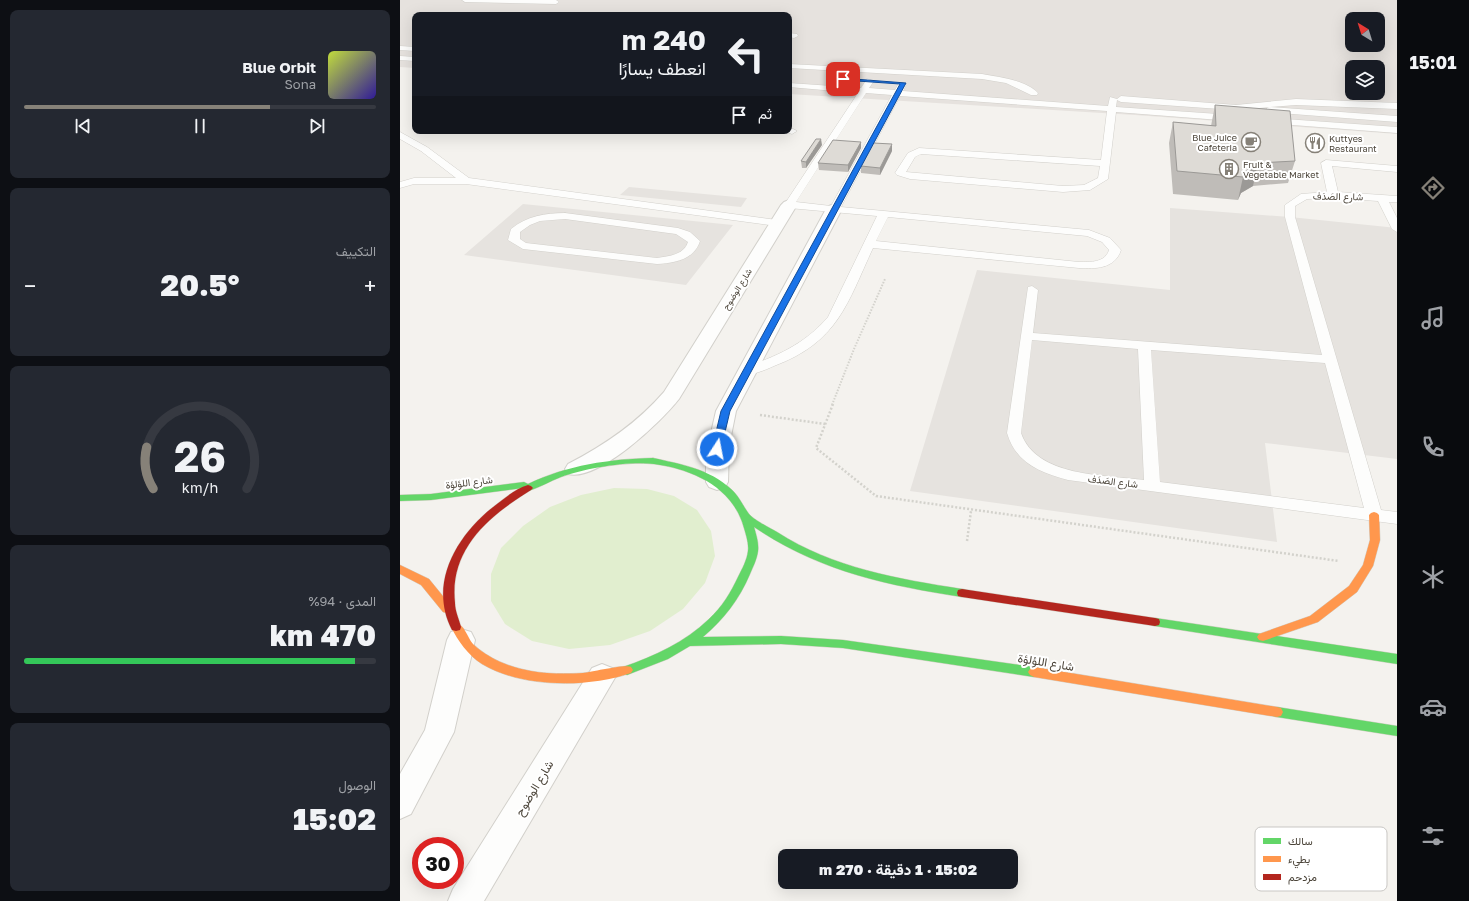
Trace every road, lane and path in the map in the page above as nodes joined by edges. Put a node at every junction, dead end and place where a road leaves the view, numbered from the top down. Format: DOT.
graph roads {
  1 [pos="465,0"];
  2 [pos="503,0"];
  3 [pos="557,1"];
  4 [pos="549,11"];
  5 [pos="400,48"];
  6 [pos="412,48"];
  7 [pos="400,58"];
  8 [pos="412,59"];
  9 [pos="792,66"];
  10 [pos="890,82"];
  11 [pos="869,83"];
  12 [pos="792,85"];
  13 [pos="1003,90"];
  14 [pos="898,92"];
  15 [pos="1397,106"];
  16 [pos="1237,107"];
  17 [pos="1112,109"];
  18 [pos="1243,119"];
  19 [pos="1397,119"];
  20 [pos="1258,120"];
  21 [pos="1397,130"];
  22 [pos="400,135"];
  23 [pos="1105,163"];
  24 [pos="1397,169"];
  25 [pos="466,181"];
  26 [pos="400,185"];
  27 [pos="1333,195"];
  28 [pos="1382,198"];
  29 [pos="1397,199"];
  30 [pos="789,205"];
  31 [pos="647,206"];
  32 [pos="834,209"];
  33 [pos="884,214"];
  34 [pos="777,224"];
  35 [pos="631,225"];
  36 [pos="1397,229"];
  37 [pos="870,244"];
  38 [pos="1032,290"];
  39 [pos="1026,336"];
  40 [pos="1144,346"];
  41 [pos="1330,360"];
  42 [pos="747,371"];
  43 [pos="760,415"];
  44 [pos="825,424"];
  45 [pos="576,469"];
  46 [pos="539,482"];
  47 [pos="717,482"];
  48 [pos="1152,486"];
  49 [pos="400,498"];
  50 [pos="971,511"];
  51 [pos="1374,515"];
  52 [pos="748,518"];
  53 [pos="1397,518"];
  54 [pos="967,541"];
  55 [pos="400,569"];
  56 [pos="447,610"];
  57 [pos="1259,638"];
  58 [pos="461,640"];
  59 [pos="689,642"];
  60 [pos="1397,659"];
  61 [pos="602,676"];
  62 [pos="1397,731"];
  63 [pos="400,804"];
  64 [pos="465,901"];
  1 -- 2 [label="lane"];
  2 -- 3 [label="lane"];
  3 -- 4 [label="lane"];
  5 -- 6 [label="lane"];
  7 -- 8 [label="lane"];
  9 -- 13 [label="lane"];
  10 -- 14 [label="lane"];
  11 -- 12 [label="lane"];
  11 -- 14 [label="lane"];
  11 -- 30 [label="lane, شارع الوضوح"];
  14 -- 17 [label="lane"];
  14 -- 32 [label="lane"];
  15 -- 16 [label="lane"];
  16 -- 17 [label="lane"];
  16 -- 19 [label="lane"];
  17 -- 18 [label="lane"];
  17 -- 23 [label="lane"];
  20 -- 21 [label="lane"];
  22 -- 25 [label="lane"];
  23 -- 23 [label="lane"];
  24 -- 27 [label="lane"];
  25 -- 26 [label="lane"];
  25 -- 31 [label="lane"];
  27 -- 28 [label="lane, شارع الصَدَف"];
  27 -- 41 [label="lane, شارع الصَدَف"];
  28 -- 29 [label="lane, شارع الصَدَف"];
  28 -- 36 [label="lane"];
  30 -- 32 [label="lane"];
  30 -- 34 [label="street, شارع الوضوح"];
  31 -- 34 [label="lane"];
  31 -- 35 [label="lane"];
  32 -- 33 [label="lane"];
  32 -- 42 [label="street"];
  33 -- 37 [label="lane"];
  33 -- 37 [label="lane"];
  34 -- 45 [label="street, شارع الوضوح"];
  35 -- 35 [label="lane"];
  37 -- 42 [label="lane"];
  38 -- 39 [label="lane, شارع الصَدَف"];
  39 -- 40 [label="lane"];
  39 -- 48 [label="lane, شارع الصَدَف"];
  40 -- 41 [label="lane"];
  40 -- 48 [label="lane"];
  41 -- 51 [label="lane, شارع الصَدَف"];
  42 -- 47 [label="street"];
  43 -- 44 [label="path"];
  45 -- 46 [label="street"];
  45 -- 47 [label="street"];
  46 -- 49 [label="street, شارع اللؤلؤة"];
  46 -- 56 [label="street"];
  47 -- 52 [label="street"];
  48 -- 51 [label="lane, شارع الصَدَف"];
  50 -- 54 [label="path"];
  51 -- 53 [label="lane, شارع الصَدَف"];
  51 -- 57 [label="street"];
  52 -- 57 [label="street"];
  52 -- 59 [label="street"];
  55 -- 56 [label="street"];
  56 -- 58 [label="street"];
  57 -- 60 [label="street"];
  58 -- 61 [label="street"];
  58 -- 63 [label="street"];
  59 -- 61 [label="street"];
  59 -- 62 [label="street, شارع اللؤلؤة"];
  61 -- 64 [label="street, شارع الوضوح"];
}
